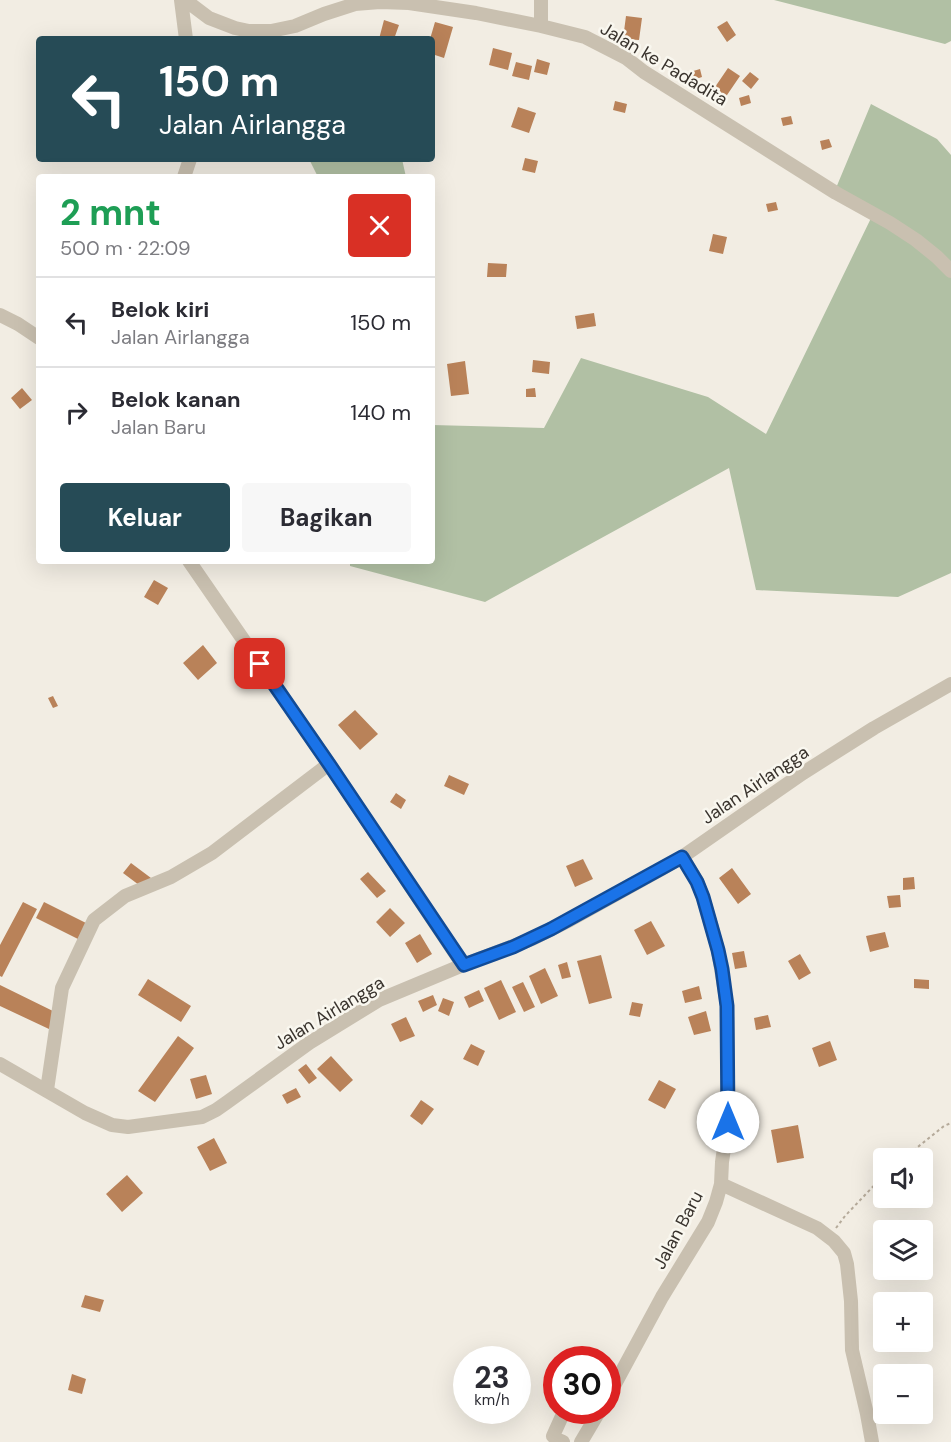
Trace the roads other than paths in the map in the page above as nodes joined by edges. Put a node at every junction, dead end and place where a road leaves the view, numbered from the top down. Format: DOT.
graph roads {
  1 [pos="183,0"];
  2 [pos="541,0"];
  3 [pos="541,26"];
  4 [pos="186,36"];
  5 [pos="951,271"];
  6 [pos="0,315"];
  7 [pos="36,336"];
  8 [pos="191,564"];
  9 [pos="951,684"];
  10 [pos="329,764"];
  11 [pos="682,857"];
  12 [pos="464,965"];
  13 [pos="0,1064"];
  14 [pos="47,1090"];
  15 [pos="721,1184"];
  16 [pos="621,1373"];
  17 [pos="558,1424"];
  18 [pos="592,1424"];
  19 [pos="563,1442"];
  20 [pos="581,1442"];
  21 [pos="872,1442"];
  1 -- 3 [label="street, Jalan ke Padadita"];
  1 -- 4 [label="street"];
  2 -- 3 [label="street"];
  3 -- 5 [label="street, Jalan ke Padadita"];
  6 -- 7 [label="street"];
  8 -- 10 [label="street"];
  9 -- 11 [label="street, Jalan Airlangga"];
  10 -- 12 [label="street"];
  10 -- 14 [label="street"];
  11 -- 12 [label="street, Jalan Airlangga"];
  11 -- 15 [label="street, Jalan Baru"];
  12 -- 14 [label="street, Jalan Airlangga"];
  13 -- 14 [label="street, Jalan Airlangga"];
  15 -- 16 [label="street, Jalan Baru"];
  15 -- 21 [label="street"];
  17 -- 19 [label="street"];
  18 -- 20 [label="street"];
}
